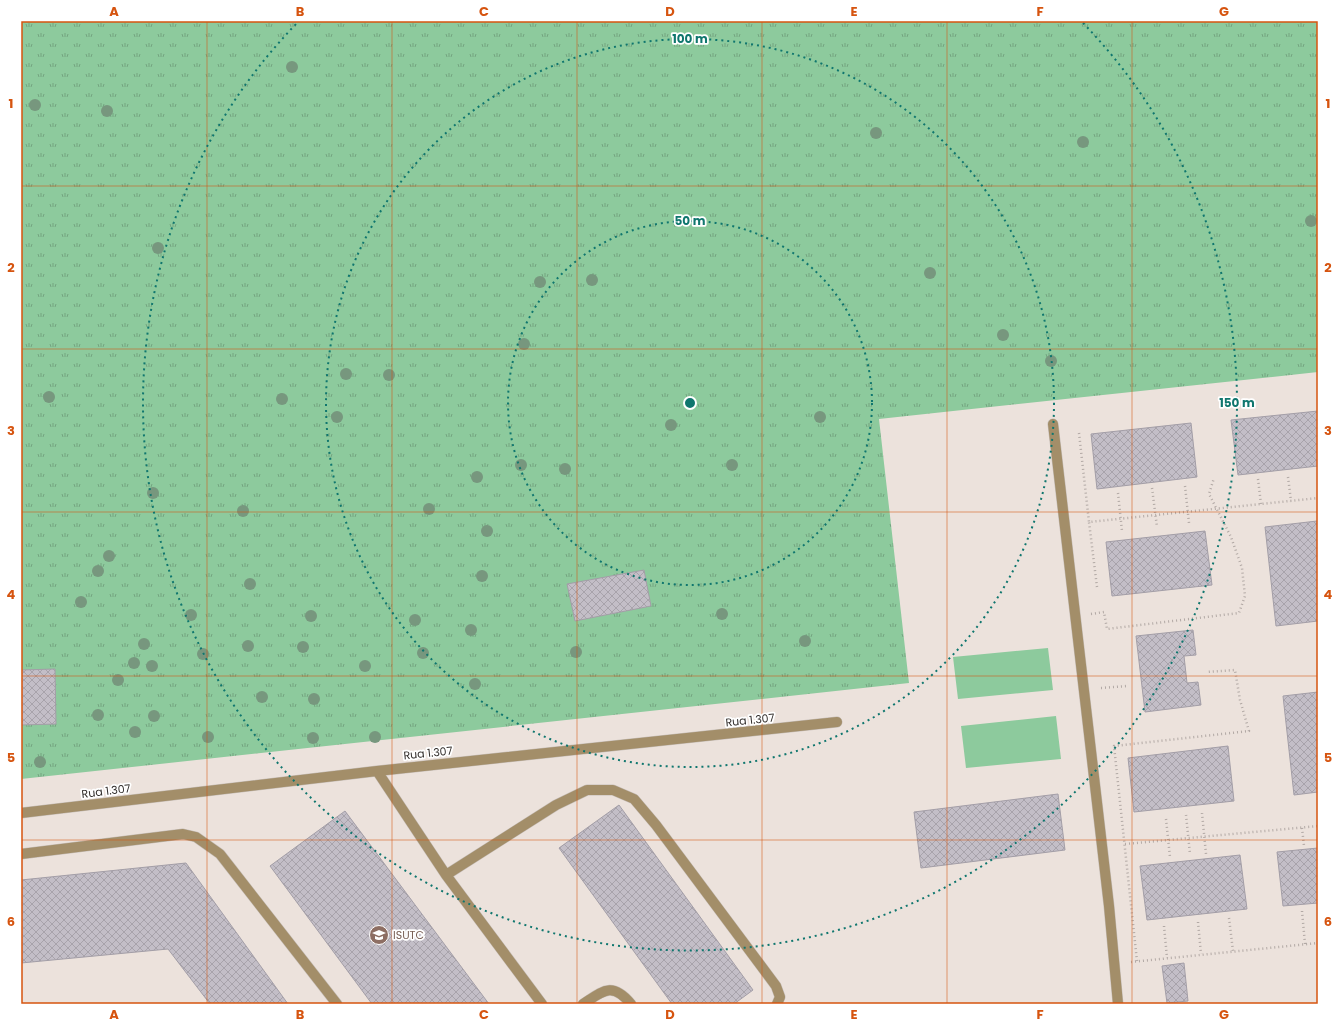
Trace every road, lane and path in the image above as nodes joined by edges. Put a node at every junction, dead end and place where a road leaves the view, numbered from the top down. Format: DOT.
graph roads {
  1 [pos="1053,424"];
  2 [pos="1079,433"];
  3 [pos="1288,477"];
  4 [pos="1214,478"];
  5 [pos="1258,479"];
  6 [pos="1185,486"];
  7 [pos="1152,488"];
  8 [pos="1118,493"];
  9 [pos="1318,498"];
  10 [pos="1290,501"];
  11 [pos="1261,504"];
  12 [pos="1216,509"];
  13 [pos="1188,512"];
  14 [pos="1156,515"];
  15 [pos="1121,519"];
  16 [pos="1089,522"];
  17 [pos="1189,523"];
  18 [pos="1157,527"];
  19 [pos="1122,531"];
  20 [pos="1097,587"];
  21 [pos="1075,616"];
  22 [pos="1206,672"];
  23 [pos="1127,686"];
  24 [pos="1084,690"];
  25 [pos="838,722"];
  26 [pos="377,771"];
  27 [pos="21,813"];
  28 [pos="1202,813"];
  29 [pos="1186,815"];
  30 [pos="1166,819"];
  31 [pos="1318,826"];
  32 [pos="1302,828"];
  33 [pos="1204,837"];
  34 [pos="1188,838"];
  35 [pos="1168,840"];
  36 [pos="1125,844"];
  37 [pos="1304,846"];
  38 [pos="21,854"];
  39 [pos="1190,854"];
  40 [pos="1206,854"];
  41 [pos="1170,857"];
  42 [pos="446,875"];
  43 [pos="1302,911"];
  44 [pos="1229,918"];
  45 [pos="1198,922"];
  46 [pos="1164,926"];
  47 [pos="1318,943"];
  48 [pos="1305,944"];
  49 [pos="1233,952"];
  50 [pos="1201,954"];
  51 [pos="1168,958"];
  52 [pos="1137,961"];
  53 [pos="1114,963"];
  54 [pos="337,1004"];
  55 [pos="542,1004"];
  56 [pos="583,1004"];
  57 [pos="631,1004"];
  58 [pos="777,1004"];
  59 [pos="1118,1004"];
  1 -- 21 [label="street"];
  2 -- 16 [label="path"];
  3 -- 10 [label="path"];
  4 -- 12 [label="path"];
  5 -- 11 [label="path"];
  6 -- 13 [label="path"];
  7 -- 14 [label="path"];
  8 -- 15 [label="path"];
  9 -- 10 [label="path"];
  10 -- 11 [label="path"];
  11 -- 12 [label="path"];
  12 -- 13 [label="path"];
  12 -- 21 [label="path"];
  13 -- 14 [label="path"];
  13 -- 17 [label="path"];
  14 -- 15 [label="path"];
  14 -- 18 [label="path"];
  15 -- 16 [label="path"];
  15 -- 19 [label="path"];
  16 -- 20 [label="path"];
  21 -- 24 [label="street"];
  22 -- 36 [label="path"];
  23 -- 24 [label="path"];
  24 -- 53 [label="street"];
  25 -- 26 [label="street, Rua 1.307"];
  26 -- 27 [label="street, Rua 1.307"];
  26 -- 42 [label="street"];
  28 -- 33 [label="path"];
  29 -- 34 [label="path"];
  30 -- 35 [label="path"];
  31 -- 32 [label="path"];
  32 -- 33 [label="path"];
  32 -- 37 [label="path"];
  33 -- 34 [label="path"];
  33 -- 40 [label="path"];
  34 -- 35 [label="path"];
  34 -- 39 [label="path"];
  35 -- 36 [label="path"];
  35 -- 41 [label="path"];
  36 -- 52 [label="path"];
  38 -- 54 [label="street"];
  42 -- 55 [label="street"];
  42 -- 58 [label="street"];
  43 -- 48 [label="path"];
  44 -- 49 [label="path"];
  45 -- 50 [label="path"];
  46 -- 51 [label="path"];
  47 -- 48 [label="path"];
  48 -- 49 [label="path"];
  49 -- 50 [label="path"];
  50 -- 51 [label="path"];
  51 -- 52 [label="path"];
  52 -- 53 [label="path"];
  53 -- 59 [label="street"];
  56 -- 57 [label="street"];
}
